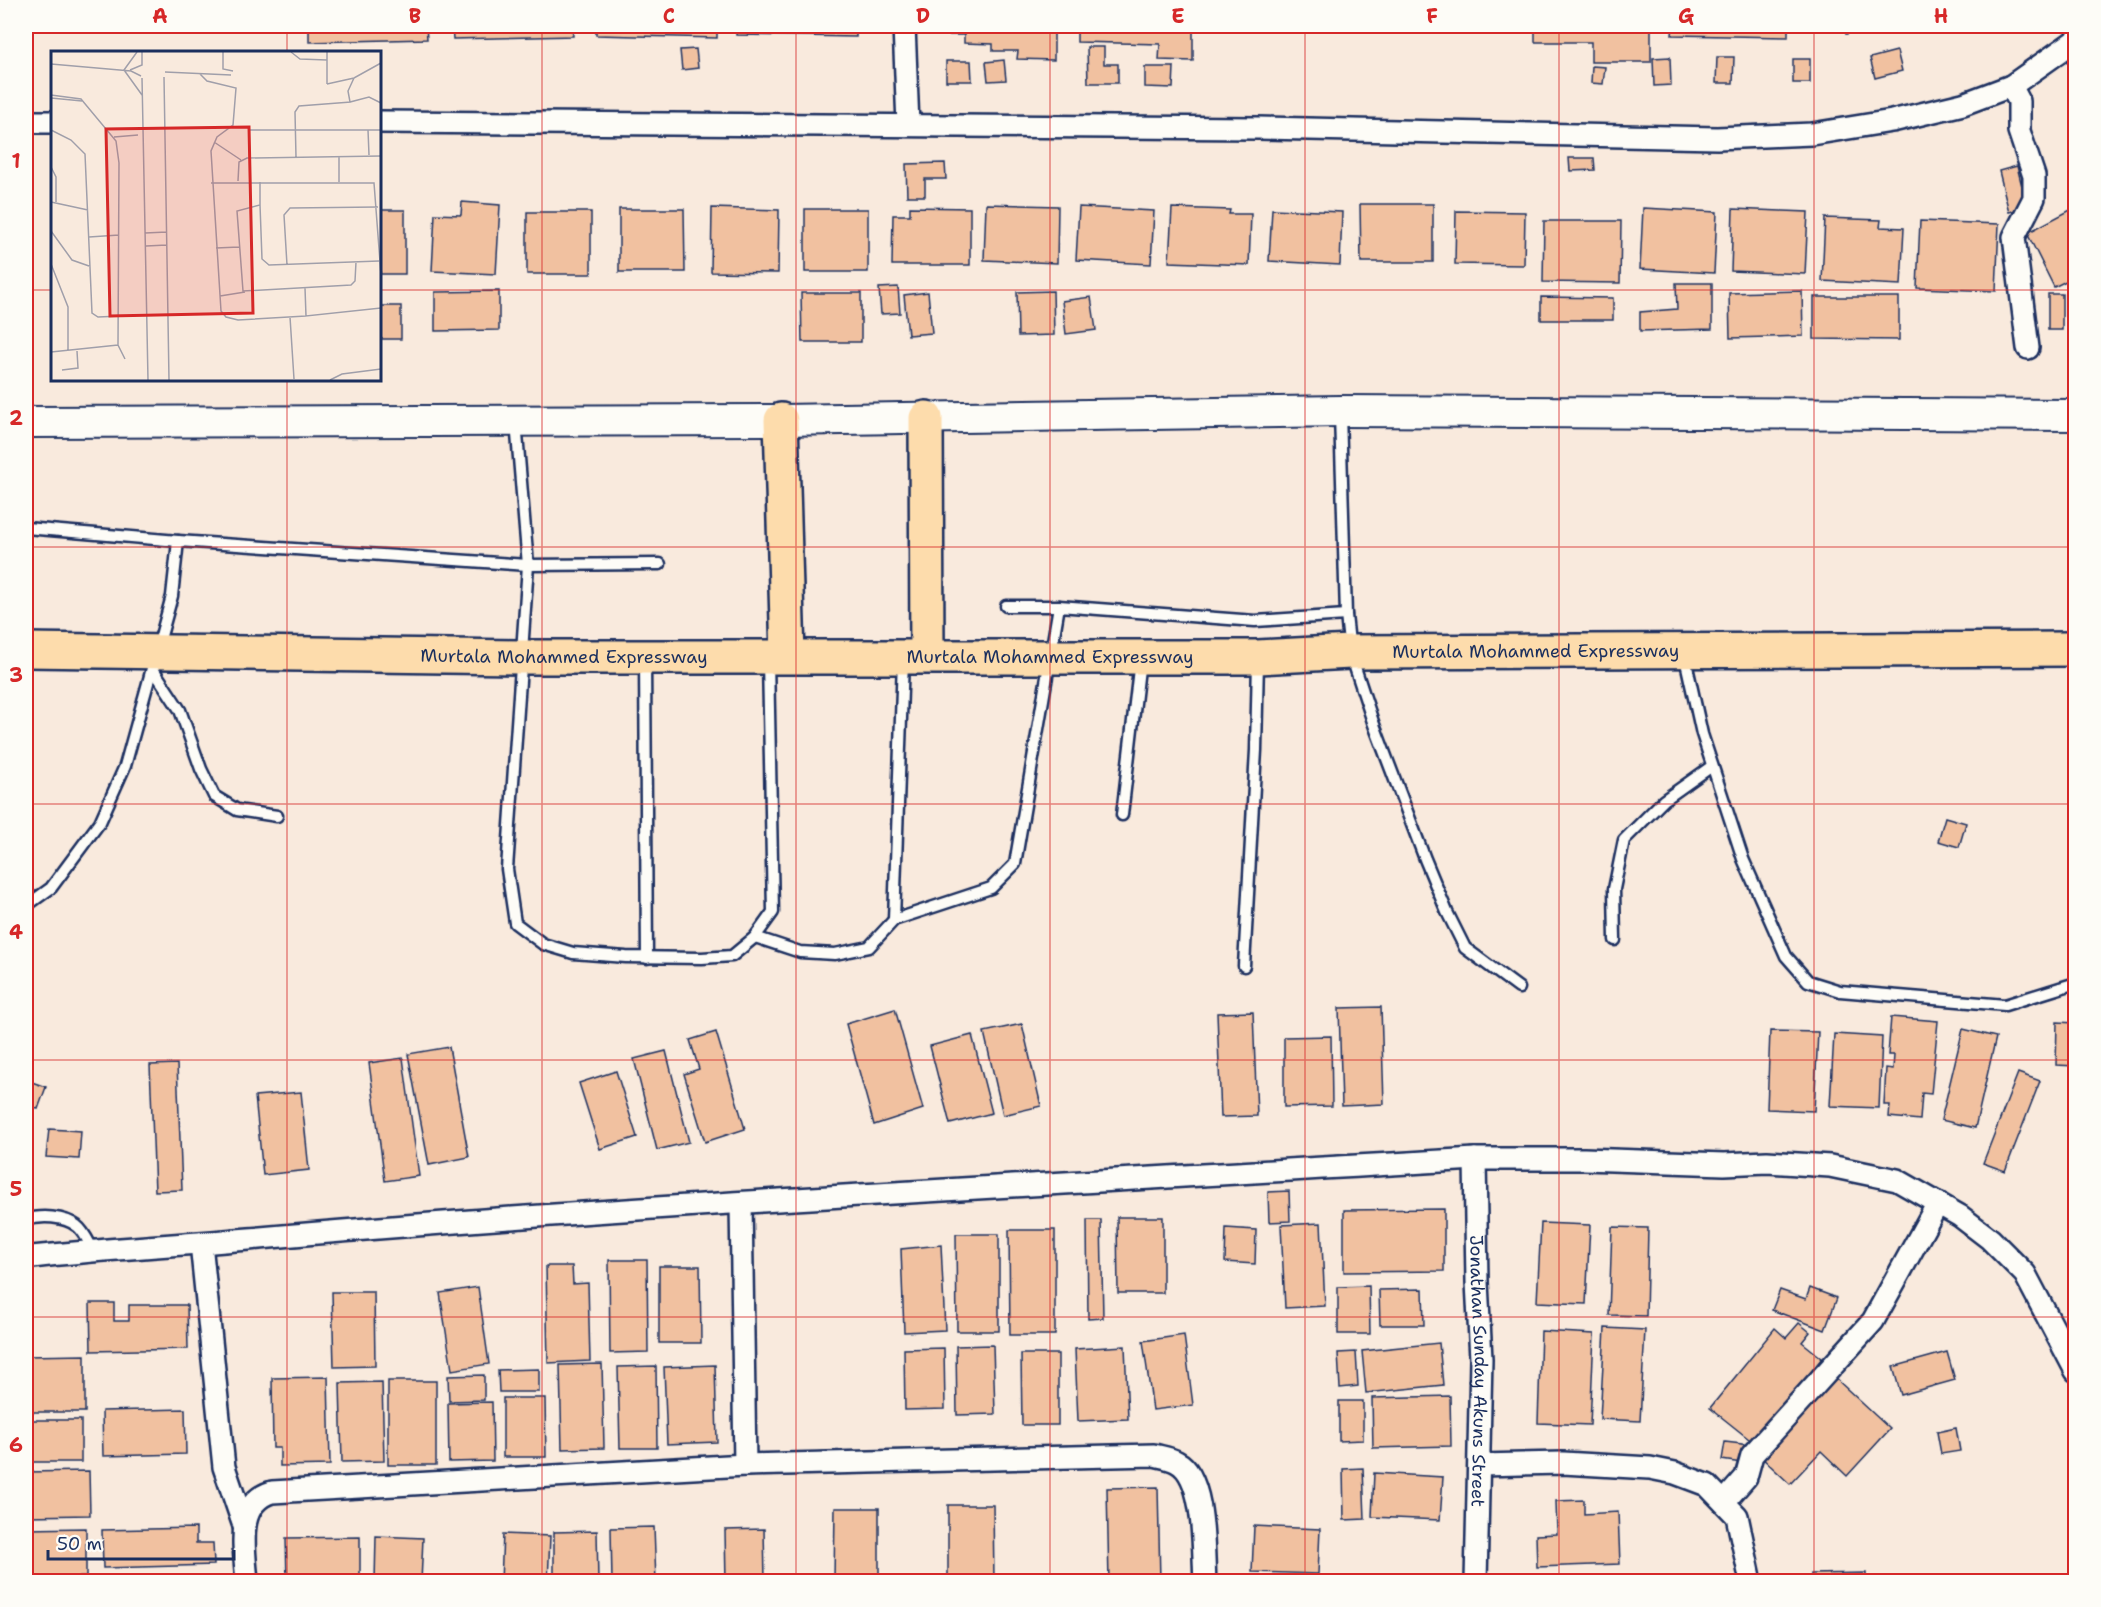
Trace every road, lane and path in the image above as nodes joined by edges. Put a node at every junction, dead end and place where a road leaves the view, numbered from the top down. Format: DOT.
graph roads {
  1 [pos="904,26"];
  2 [pos="2076,40"];
  3 [pos="2011,86"];
  4 [pos="26,122"];
  5 [pos="51,122"];
  6 [pos="381,122"];
  7 [pos="908,125"];
  8 [pos="2028,348"];
  9 [pos="1340,411"];
  10 [pos="2076,415"];
  11 [pos="926,418"];
  12 [pos="516,420"];
  13 [pos="781,420"];
  14 [pos="26,422"];
  15 [pos="26,528"];
  16 [pos="178,541"];
  17 [pos="660,564"];
  18 [pos="528,566"];
  19 [pos="1006,606"];
  20 [pos="1059,606"];
  21 [pos="1346,615"];
  22 [pos="2076,649"];
  23 [pos="26,650"];
  24 [pos="1683,651"];
  25 [pos="1350,652"];
  26 [pos="521,657"];
  27 [pos="645,657"];
  28 [pos="778,657"];
  29 [pos="915,657"];
  30 [pos="1052,657"];
  31 [pos="1140,657"];
  32 [pos="1258,657"];
  33 [pos="155,660"];
  34 [pos="1712,766"];
  35 [pos="1122,815"];
  36 [pos="277,816"];
  37 [pos="26,906"];
  38 [pos="894,920"];
  39 [pos="755,937"];
  40 [pos="1615,940"];
  41 [pos="647,958"];
  42 [pos="1244,966"];
  43 [pos="2076,983"];
  44 [pos="1519,988"];
  45 [pos="1475,1159"];
  46 [pos="741,1203"];
  47 [pos="1938,1203"];
  48 [pos="26,1220"];
  49 [pos="201,1243"];
  50 [pos="93,1250"];
  51 [pos="26,1259"];
  52 [pos="2076,1371"];
  53 [pos="745,1465"];
  54 [pos="1480,1465"];
  55 [pos="1724,1502"];
  56 [pos="244,1526"];
  57 [pos="246,1581"];
  58 [pos="1205,1581"];
  59 [pos="1476,1581"];
  60 [pos="1751,1581"];
  1 -- 7 [label="street"];
  2 -- 3 [label="street"];
  3 -- 7 [label="street"];
  3 -- 8 [label="street"];
  4 -- 5 [label="street"];
  6 -- 7 [label="street"];
  9 -- 10 [label="main road"];
  9 -- 11 [label="main road"];
  9 -- 21 [label="lane"];
  11 -- 13 [label="main road"];
  11 -- 29 [label="main road"];
  12 -- 13 [label="main road"];
  12 -- 14 [label="main road"];
  12 -- 18 [label="lane"];
  13 -- 28 [label="main road"];
  15 -- 16 [label="lane"];
  16 -- 18 [label="lane"];
  16 -- 33 [label="lane"];
  17 -- 18 [label="lane"];
  18 -- 26 [label="lane"];
  19 -- 20 [label="lane"];
  20 -- 21 [label="lane"];
  20 -- 30 [label="lane"];
  21 -- 25 [label="lane"];
  22 -- 24 [label="main road, Murtala Mohammed Expressway"];
  23 -- 33 [label="main road, Murtala Mohammed Expressway"];
  24 -- 25 [label="main road, Murtala Mohammed Expressway"];
  24 -- 34 [label="lane"];
  25 -- 32 [label="main road, Murtala Mohammed Expressway"];
  25 -- 44 [label="lane"];
  26 -- 27 [label="main road, Murtala Mohammed Expressway"];
  26 -- 33 [label="main road, Murtala Mohammed Expressway"];
  26 -- 41 [label="lane"];
  27 -- 28 [label="main road, Murtala Mohammed Expressway"];
  27 -- 41 [label="lane"];
  28 -- 29 [label="main road, Murtala Mohammed Expressway"];
  28 -- 39 [label="lane"];
  29 -- 30 [label="main road, Murtala Mohammed Expressway"];
  29 -- 38 [label="lane"];
  30 -- 31 [label="main road, Murtala Mohammed Expressway"];
  30 -- 38 [label="lane"];
  31 -- 32 [label="main road, Murtala Mohammed Expressway"];
  31 -- 35 [label="lane"];
  32 -- 42 [label="lane"];
  33 -- 36 [label="lane"];
  33 -- 37 [label="lane"];
  34 -- 40 [label="lane"];
  34 -- 43 [label="lane"];
  38 -- 39 [label="lane"];
  39 -- 41 [label="lane"];
  45 -- 46 [label="street"];
  45 -- 47 [label="street"];
  45 -- 54 [label="street, Jonathan Sunday Akuns Street"];
  46 -- 49 [label="street"];
  46 -- 53 [label="street"];
  47 -- 52 [label="street"];
  47 -- 55 [label="street"];
  48 -- 50 [label="lane"];
  49 -- 50 [label="street"];
  49 -- 56 [label="street"];
  50 -- 51 [label="street"];
  53 -- 56 [label="street"];
  53 -- 58 [label="street"];
  54 -- 55 [label="street"];
  54 -- 59 [label="street, Jonathan Sunday Akuns Street"];
  55 -- 60 [label="street"];
  56 -- 57 [label="street"];
}
